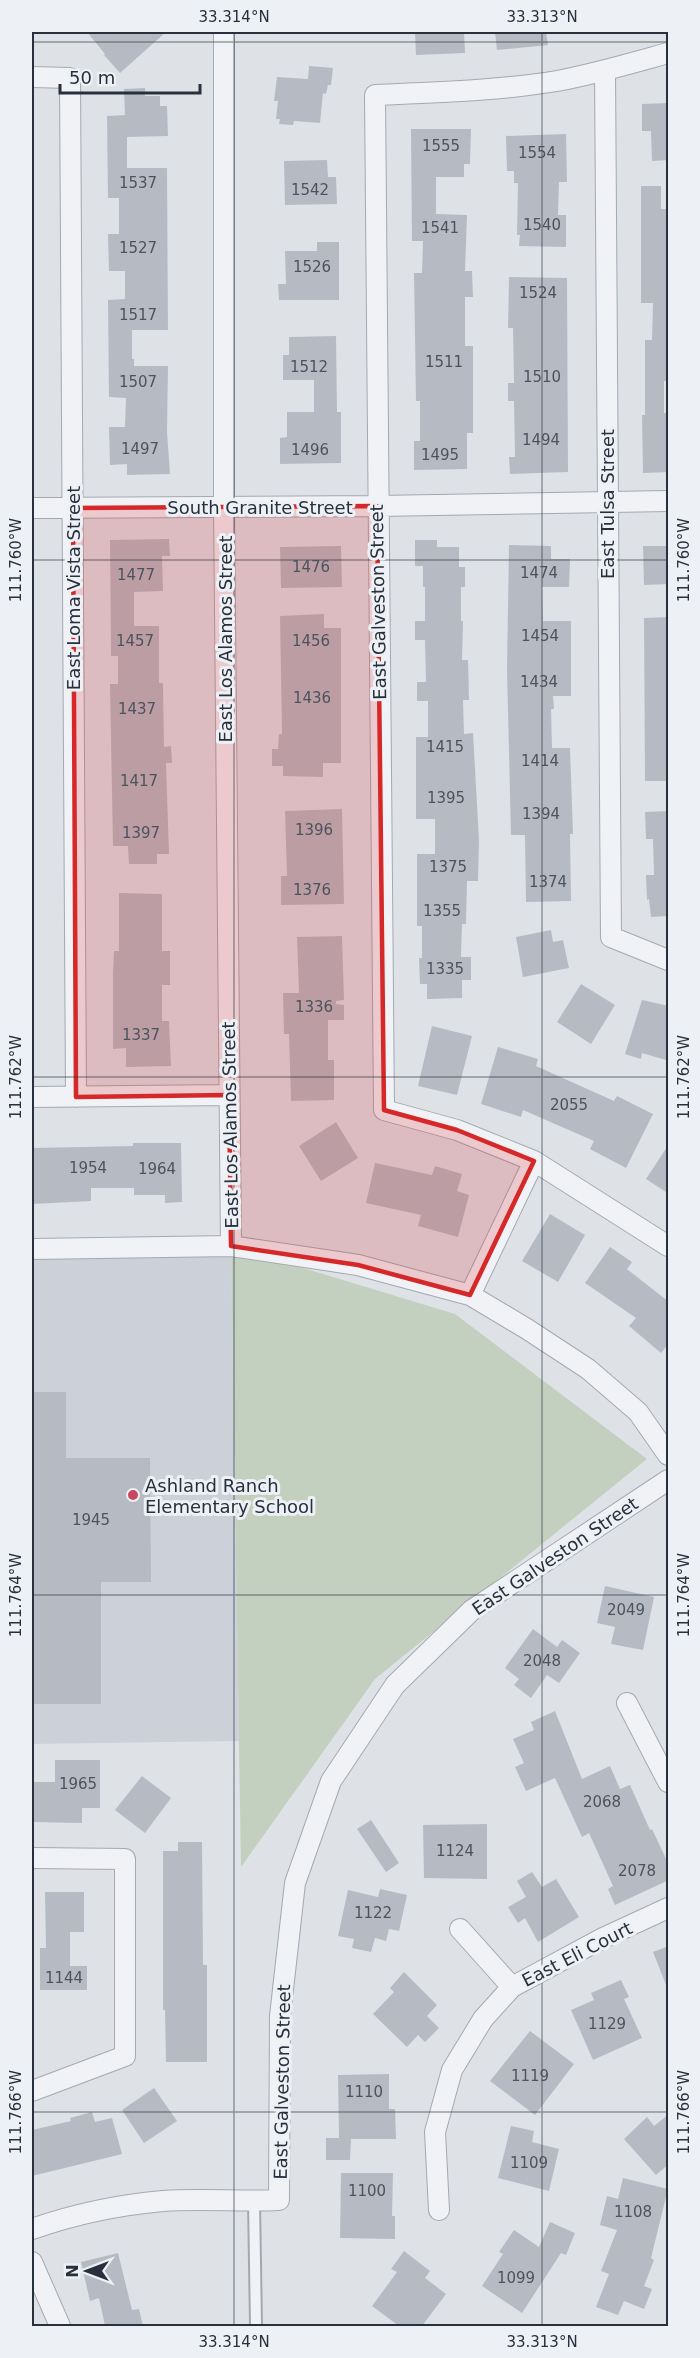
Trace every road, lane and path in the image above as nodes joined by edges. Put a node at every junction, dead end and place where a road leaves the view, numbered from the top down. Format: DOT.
graph roads {
  1 [pos="224,32"];
  2 [pos="669,53"];
  3 [pos="605,70"];
  4 [pos="32,77"];
  5 [pos="607,501"];
  6 [pos="669,501"];
  7 [pos="377,506"];
  8 [pos="224,507"];
  9 [pos="32,508"];
  10 [pos="73,508"];
  11 [pos="669,960"];
  12 [pos="229,1095"];
  13 [pos="32,1097"];
  14 [pos="76,1097"];
  15 [pos="534,1161"];
  16 [pos="231,1246"];
  17 [pos="669,1246"];
  18 [pos="32,1249"];
  19 [pos="470,1295"];
  20 [pos="669,1455"];
  21 [pos="669,1480"];
  22 [pos="627,1703"];
  23 [pos="669,1782"];
  24 [pos="32,1858"];
  25 [pos="669,1908"];
  26 [pos="460,1929"];
  27 [pos="512,1987"];
  28 [pos="32,2091"];
  29 [pos="254,2201"];
  30 [pos="439,2210"];
  31 [pos="32,2229"];
  32 [pos="32,2262"];
  33 [pos="60,2326"];
  34 [pos="256,2326"];
  1 -- 8 [label="street, East Los Alamos Street"];
  2 -- 3 [label="street"];
  3 -- 5 [label="street, East Tulsa Street"];
  3 -- 7 [label="street, East Galveston Street"];
  4 -- 10 [label="street, East Loma Vista Street"];
  5 -- 6 [label="street, South Granite Street"];
  5 -- 7 [label="street, South Granite Street"];
  5 -- 11 [label="street, East Tulsa Street"];
  7 -- 8 [label="street, South Granite Street"];
  7 -- 15 [label="street, East Galveston Street"];
  8 -- 10 [label="street, South Granite Street"];
  8 -- 12 [label="street, East Los Alamos Street"];
  9 -- 10 [label="street, South Granite Street"];
  10 -- 14 [label="street, East Loma Vista Street"];
  12 -- 14 [label="street"];
  12 -- 16 [label="street, East Los Alamos Street"];
  13 -- 14 [label="street"];
  15 -- 17 [label="street"];
  15 -- 19 [label="street"];
  16 -- 18 [label="street"];
  16 -- 19 [label="street"];
  19 -- 20 [label="street"];
  21 -- 29 [label="street, East Galveston Street"];
  22 -- 23 [label="street"];
  24 -- 28 [label="street"];
  25 -- 27 [label="street, East Eli Court"];
  26 -- 27 [label="street"];
  27 -- 30 [label="street, East Eli Court"];
  29 -- 31 [label="street"];
  29 -- 34 [label="lane"];
  32 -- 33 [label="street"];
}
